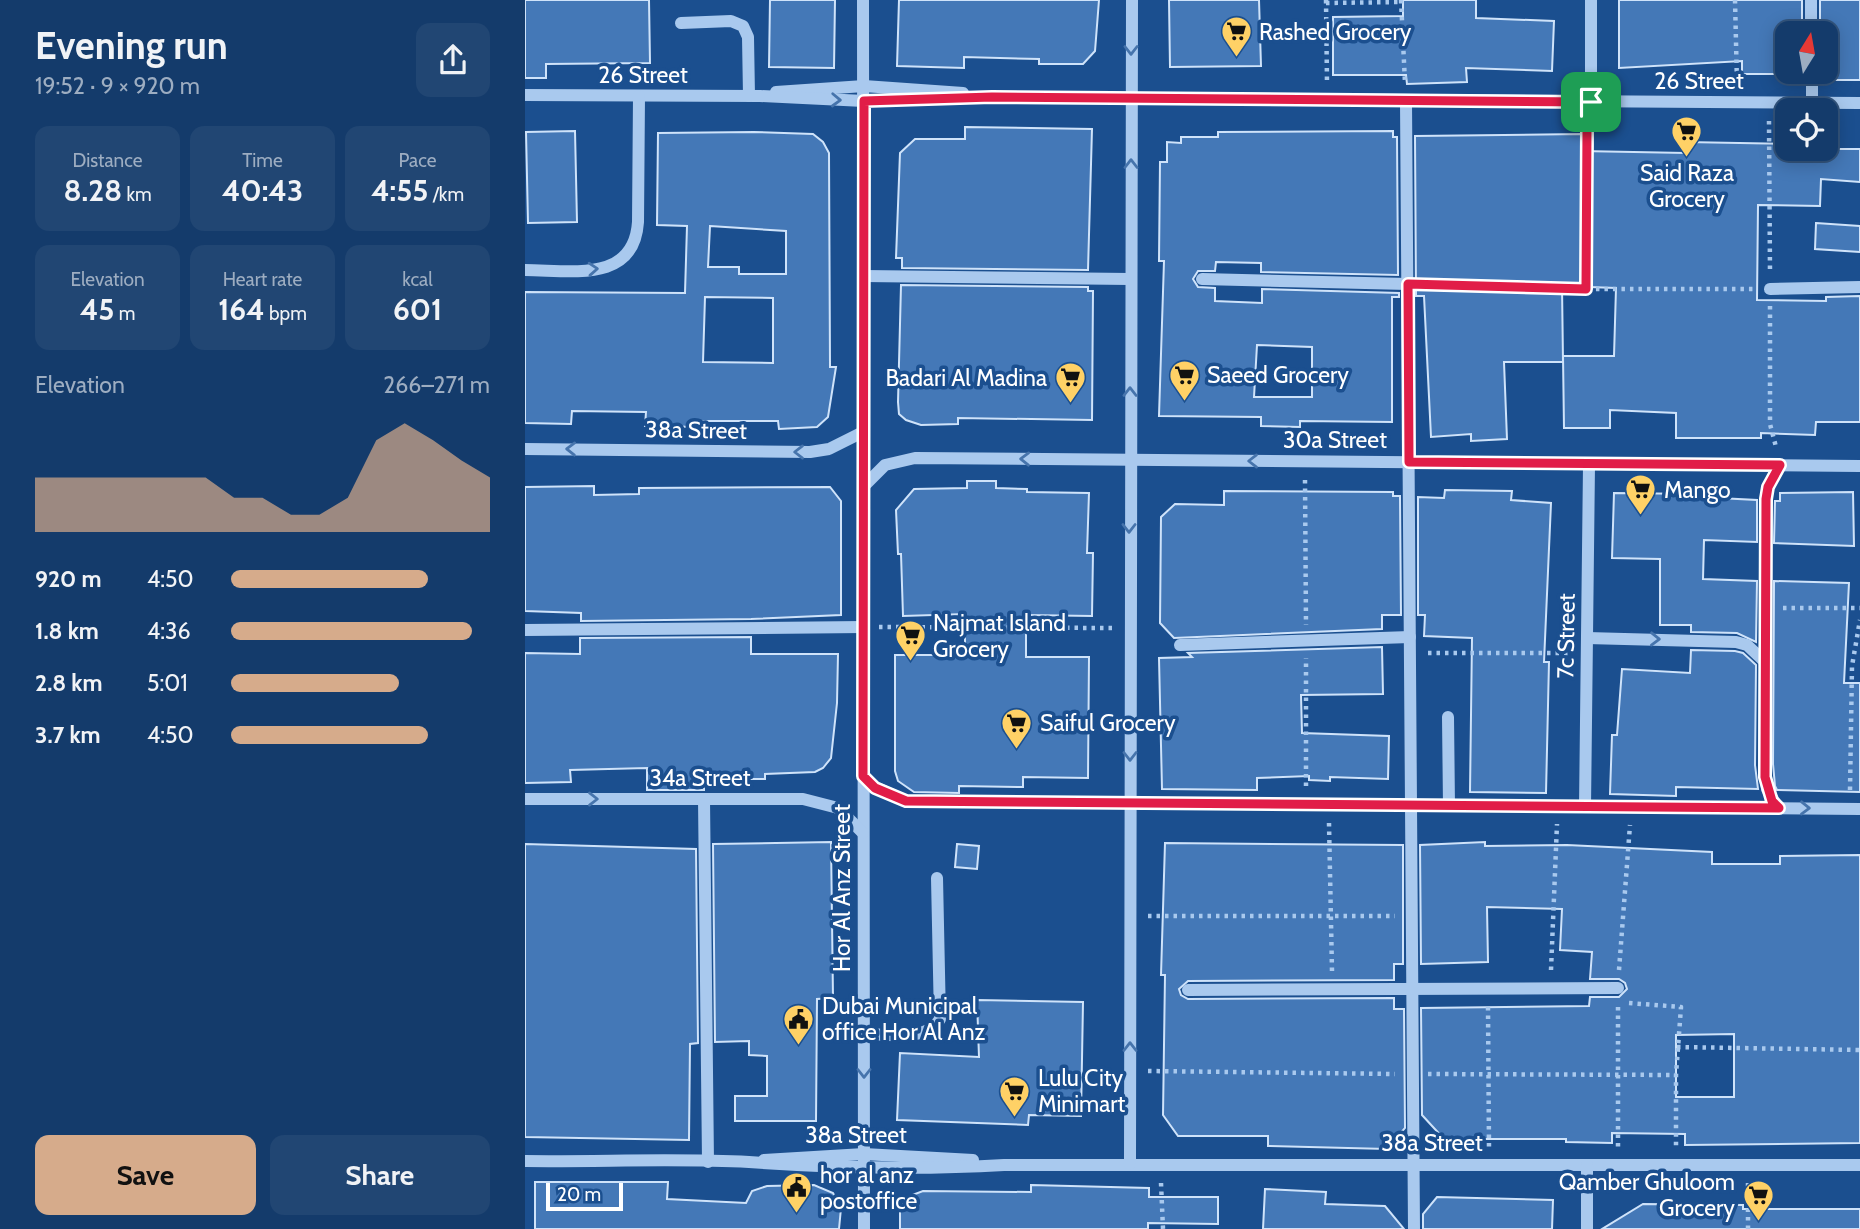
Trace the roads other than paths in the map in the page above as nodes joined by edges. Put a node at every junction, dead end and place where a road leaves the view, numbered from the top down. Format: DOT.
graph roads {
  1 [pos="863,0"];
  2 [pos="1132,0"];
  3 [pos="1591,0"];
  4 [pos="1811,0"];
  5 [pos="1811,21"];
  6 [pos="681,23"];
  7 [pos="864,86"];
  8 [pos="525,95"];
  9 [pos="639,96"];
  10 [pos="755,96"];
  11 [pos="992,97"];
  12 [pos="1131,99"];
  13 [pos="1406,100"];
  14 [pos="864,101"];
  15 [pos="1591,102"];
  16 [pos="1775,102"];
  17 [pos="1838,103"];
  18 [pos="1860,103"];
  19 [pos="525,270"];
  20 [pos="863,276"];
  21 [pos="1130,279"];
  22 [pos="1202,279"];
  23 [pos="1408,284"];
  24 [pos="1860,287"];
  25 [pos="1770,289"];
  26 [pos="863,432"];
  27 [pos="525,449"];
  28 [pos="1129,460"];
  29 [pos="1409,462"];
  30 [pos="1589,465"];
  31 [pos="1780,465"];
  32 [pos="1860,466"];
  33 [pos="863,488"];
  34 [pos="864,627"];
  35 [pos="525,630"];
  36 [pos="1410,637"];
  37 [pos="1587,638"];
  38 [pos="1180,645"];
  39 [pos="1764,661"];
  40 [pos="1448,717"];
  41 [pos="863,776"];
  42 [pos="525,799"];
  43 [pos="704,799"];
  44 [pos="1130,803"];
  45 [pos="1411,805"];
  46 [pos="1449,806"];
  47 [pos="1585,807"];
  48 [pos="1779,808"];
  49 [pos="1855,809"];
  50 [pos="863,833"];
  51 [pos="937,878"];
  52 [pos="1412,988"];
  53 [pos="1618,988"];
  54 [pos="1188,990"];
  55 [pos="864,1034"];
  56 [pos="525,1161"];
  57 [pos="864,1161"];
  58 [pos="708,1162"];
  59 [pos="1130,1164"];
  60 [pos="1414,1164"];
  61 [pos="1587,1165"];
  62 [pos="1860,1165"];
  63 [pos="864,1229"];
  64 [pos="1413,1229"];
  65 [pos="1587,1229"];
  1 -- 7 [label="street, Hor Al Anz Street"];
  2 -- 12 [label="street, one-way"];
  3 -- 15 [label="street"];
  4 -- 5 [label="street"];
  6 -- 10 [label="street"];
  7 -- 10 [label="street, 26 Street"];
  7 -- 11 [label="street, 26 Street"];
  7 -- 14 [label="street, Hor Al Anz Street"];
  8 -- 9 [label="street, 26 Street"];
  9 -- 10 [label="street, 26 Street"];
  19 -- 9 [label="street, one-way"];
  10 -- 14 [label="street, 26 Street, one-way"];
  11 -- 12 [label="street, 26 Street"];
  11 -- 14 [label="street, 26 Street"];
  12 -- 13 [label="street, 26 Street"];
  21 -- 12 [label="street, one-way"];
  13 -- 15 [label="street, 26 Street"];
  13 -- 23 [label="street"];
  14 -- 20 [label="street, Hor Al Anz Street"];
  15 -- 16 [label="street, 26 Street"];
  17 -- 18 [label="street, 26 Street"];
  20 -- 21 [label="street"];
  20 -- 26 [label="street, Hor Al Anz Street"];
  28 -- 21 [label="street, one-way"];
  22 -- 23 [label="street"];
  23 -- 29 [label="street"];
  24 -- 25 [label="street"];
  26 -- 27 [label="street, 38a Street, one-way"];
  26 -- 33 [label="street, Hor Al Anz Street"];
  29 -- 28 [label="street, 30a Street, one-way"];
  28 -- 33 [label="street, 30a Street, one-way"];
  28 -- 44 [label="street, one-way"];
  29 -- 30 [label="street, 30a Street"];
  29 -- 36 [label="street"];
  30 -- 31 [label="street, 30a Street"];
  30 -- 37 [label="street, 7c Street"];
  31 -- 32 [label="street, 30a Street"];
  31 -- 39 [label="street"];
  33 -- 34 [label="street, Hor Al Anz Street"];
  34 -- 35 [label="street"];
  34 -- 41 [label="street, Hor Al Anz Street"];
  36 -- 38 [label="street"];
  36 -- 45 [label="street"];
  37 -- 39 [label="street, one-way"];
  37 -- 47 [label="street, 7c Street"];
  39 -- 48 [label="street"];
  40 -- 46 [label="street"];
  41 -- 44 [label="street"];
  41 -- 50 [label="street, Hor Al Anz Street"];
  42 -- 43 [label="street, 34a Street, one-way"];
  43 -- 50 [label="street, 34a Street"];
  43 -- 58 [label="street"];
  44 -- 45 [label="street"];
  59 -- 44 [label="street, one-way"];
  45 -- 46 [label="street"];
  45 -- 52 [label="street"];
  46 -- 47 [label="street"];
  47 -- 48 [label="street"];
  48 -- 49 [label="street, one-way"];
  50 -- 55 [label="street, Hor Al Anz Street"];
  51 -- 55 [label="street"];
  52 -- 53 [label="street"];
  52 -- 54 [label="street"];
  52 -- 60 [label="street"];
  55 -- 57 [label="street, Hor Al Anz Street, one-way"];
  56 -- 58 [label="street, 38a Street"];
  57 -- 58 [label="street, 38a Street"];
  57 -- 59 [label="street, 38a Street"];
  57 -- 63 [label="street, Hor Al Anz Street"];
  59 -- 60 [label="street, 38a Street"];
  60 -- 61 [label="street, 38a Street"];
  60 -- 64 [label="street"];
  61 -- 62 [label="street, 38a Street"];
  61 -- 65 [label="street"];
}
